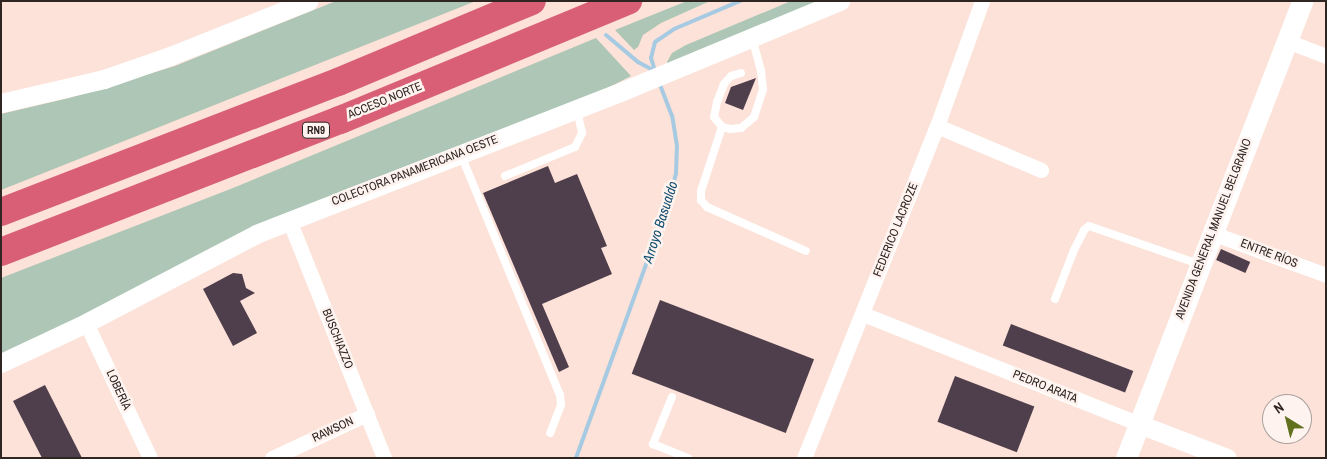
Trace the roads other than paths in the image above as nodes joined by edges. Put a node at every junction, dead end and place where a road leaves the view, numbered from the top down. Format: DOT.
graph roads {
  1 [pos="308,1"];
  2 [pos="532,1"];
  3 [pos="628,1"];
  4 [pos="840,1"];
  5 [pos="982,1"];
  6 [pos="1302,1"];
  7 [pos="752,37"];
  8 [pos="1287,41"];
  9 [pos="1326,56"];
  10 [pos="741,73"];
  11 [pos="1,103"];
  12 [pos="577,109"];
  13 [pos="937,126"];
  14 [pos="722,127"];
  15 [pos="460,153"];
  16 [pos="1041,170"];
  17 [pos="505,176"];
  18 [pos="1,212"];
  19 [pos="289,220"];
  20 [pos="1212,233"];
  21 [pos="806,251"];
  22 [pos="1,252"];
  23 [pos="1200,264"];
  24 [pos="1326,276"];
  25 [pos="1055,299"];
  26 [pos="863,314"];
  27 [pos="86,323"];
  28 [pos="1,363"];
  29 [pos="672,397"];
  30 [pos="368,414"];
  31 [pos="1139,424"];
  32 [pos="550,433"];
  33 [pos="150,458"];
  34 [pos="272,458"];
  35 [pos="384,458"];
  36 [pos="688,458"];
  37 [pos="804,458"];
  38 [pos="1126,458"];
  39 [pos="1228,458"];
  1 -- 11 [label="street"];
  2 -- 18 [label="highway"];
  3 -- 22 [label="highway, ACCESO NORTE / RN9"];
  4 -- 7 [label="street, COLECTORA PANAMERICANA OESTE"];
  5 -- 13 [label="street, FEDERICO LACROZE"];
  6 -- 8 [label="main road, AVENIDA GENERAL MANUEL BELGRANO"];
  7 -- 12 [label="street, COLECTORA PANAMERICANA OESTE"];
  7 -- 14 [label="lane"];
  8 -- 9 [label="street"];
  8 -- 20 [label="main road, AVENIDA GENERAL MANUEL BELGRANO"];
  10 -- 14 [label="lane"];
  12 -- 15 [label="street, COLECTORA PANAMERICANA OESTE"];
  12 -- 17 [label="lane"];
  13 -- 16 [label="street"];
  13 -- 26 [label="street, FEDERICO LACROZE"];
  14 -- 21 [label="lane"];
  15 -- 19 [label="street, COLECTORA PANAMERICANA OESTE"];
  15 -- 32 [label="lane"];
  19 -- 27 [label="street, COLECTORA PANAMERICANA OESTE"];
  19 -- 30 [label="street, BUSCHIAZZO"];
  20 -- 23 [label="main road, AVENIDA GENERAL MANUEL BELGRANO"];
  20 -- 24 [label="street, ENTRE RÍOS"];
  23 -- 25 [label="lane"];
  23 -- 31 [label="main road, AVENIDA GENERAL MANUEL BELGRANO"];
  26 -- 31 [label="street, PEDRO ARATA"];
  26 -- 37 [label="street, FEDERICO LACROZE"];
  27 -- 28 [label="street, COLECTORA PANAMERICANA OESTE"];
  27 -- 33 [label="street, LOBERÍA"];
  29 -- 36 [label="lane"];
  30 -- 34 [label="street, RAWSON"];
  30 -- 35 [label="street, BUSCHIAZZO"];
  31 -- 38 [label="main road, AVENIDA GENERAL MANUEL BELGRANO"];
  31 -- 39 [label="street, PEDRO ARATA"];
}
